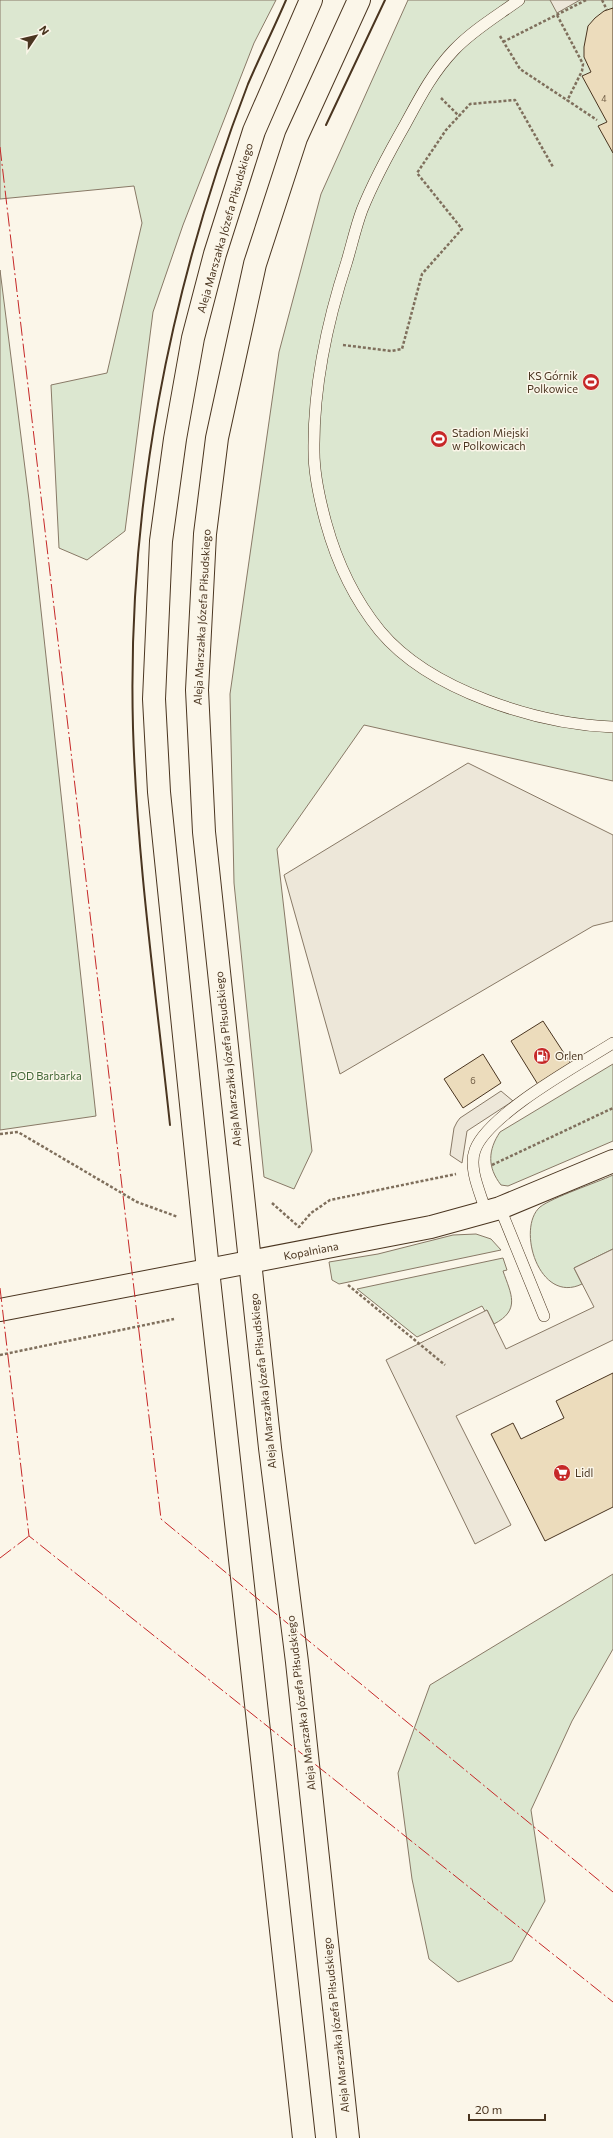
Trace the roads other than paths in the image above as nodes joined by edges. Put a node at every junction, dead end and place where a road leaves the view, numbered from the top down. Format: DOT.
graph roads {
  1 [pos="312,0"];
  2 [pos="359,0"];
  3 [pos="519,0"];
  4 [pos="613,727"];
  5 [pos="613,1043"];
  6 [pos="613,1161"];
  7 [pos="493,1210"];
  8 [pos="249,1263"];
  9 [pos="208,1270"];
  10 [pos="0,1310"];
  11 [pos="544,1316"];
  12 [pos="304,2138"];
  13 [pos="348,2138"];
  1 -- 9 [label="main road, Aleja Marszałka Józefa Piłsudskiego"];
  2 -- 8 [label="main road, Aleja Marszałka Józefa Piłsudskiego"];
  3 -- 4 [label="lane"];
  5 -- 7 [label="lane"];
  6 -- 7 [label="main road, Kopalniana"];
  7 -- 8 [label="main road, Kopalniana"];
  7 -- 11 [label="lane"];
  8 -- 9 [label="main road, Kopalniana"];
  8 -- 13 [label="main road, Aleja Marszałka Józefa Piłsudskiego"];
  9 -- 10 [label="main road, Kopalniana"];
  9 -- 12 [label="main road, Aleja Marszałka Józefa Piłsudskiego"];
}
